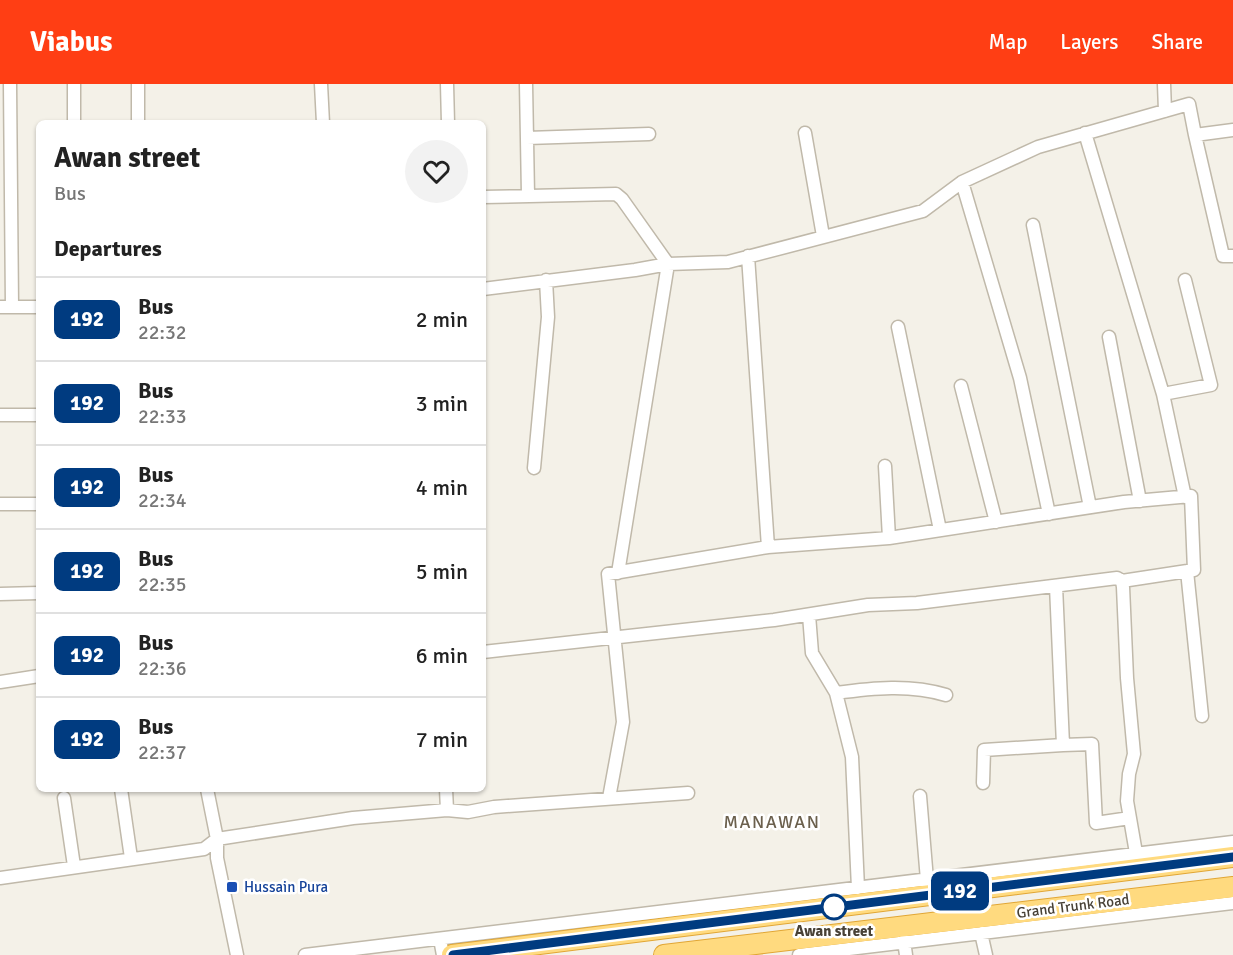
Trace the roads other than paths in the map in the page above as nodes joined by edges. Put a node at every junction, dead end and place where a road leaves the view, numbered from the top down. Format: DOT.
graph roads {
  1 [pos="10,84"];
  2 [pos="74,84"];
  3 [pos="138,84"];
  4 [pos="321,84"];
  5 [pos="447,84"];
  6 [pos="526,84"];
  7 [pos="1164,84"];
  8 [pos="5,107"];
  9 [pos="1165,111"];
  10 [pos="74,120"];
  11 [pos="138,120"];
  12 [pos="323,120"];
  13 [pos="448,120"];
  14 [pos="1233,130"];
  15 [pos="805,133"];
  16 [pos="1086,133"];
  17 [pos="649,134"];
  18 [pos="1195,135"];
  19 [pos="527,138"];
  20 [pos="962,182"];
  21 [pos="528,195"];
  22 [pos="486,197"];
  23 [pos="1033,225"];
  24 [pos="823,236"];
  25 [pos="748,256"];
  26 [pos="1233,256"];
  27 [pos="668,264"];
  28 [pos="546,280"];
  29 [pos="1185,280"];
  30 [pos="486,289"];
  31 [pos="6,307"];
  32 [pos="36,307"];
  33 [pos="898,327"];
  34 [pos="1109,337"];
  35 [pos="961,386"];
  36 [pos="1163,394"];
  37 [pos="0,415"];
  38 [pos="36,415"];
  39 [pos="885,466"];
  40 [pos="534,468"];
  41 [pos="1185,497"];
  42 [pos="1140,501"];
  43 [pos="0,504"];
  44 [pos="36,504"];
  45 [pos="1090,507"];
  46 [pos="1049,514"];
  47 [pos="996,522"];
  48 [pos="940,530"];
  49 [pos="889,538"];
  50 [pos="768,547"];
  51 [pos="1187,572"];
  52 [pos="618,573"];
  53 [pos="1122,581"];
  54 [pos="1056,586"];
  55 [pos="36,593"];
  56 [pos="0,594"];
  57 [pos="808,615"];
  58 [pos="614,638"];
  59 [pos="486,652"];
  60 [pos="36,676"];
  61 [pos="0,682"];
  62 [pos="836,693"];
  63 [pos="946,695"];
  64 [pos="1202,716"];
  65 [pos="1063,745"];
  66 [pos="983,783"];
  67 [pos="121,792"];
  68 [pos="208,792"];
  69 [pos="446,792"];
  70 [pos="688,793"];
  71 [pos="920,796"];
  72 [pos="64,798"];
  73 [pos="609,798"];
  74 [pos="447,810"];
  75 [pos="1130,818"];
  76 [pos="217,839"];
  77 [pos="1233,842"];
  78 [pos="1136,853"];
  79 [pos="1233,857"];
  80 [pos="131,858"];
  81 [pos="74,866"];
  82 [pos="0,878"];
  83 [pos="927,880"];
  84 [pos="1233,887"];
  85 [pos="858,888"];
  86 [pos="910,890"];
  87 [pos="817,901"];
  88 [pos="1233,903"];
  89 [pos="981,933"];
  90 [pos="440,939"];
  91 [pos="904,941"];
  92 [pos="237,955"];
  93 [pos="305,955"];
  94 [pos="443,955"];
  95 [pos="452,955"];
  96 [pos="664,955"];
  97 [pos="799,955"];
  98 [pos="906,955"];
  99 [pos="986,955"];
  1 -- 8 [label="street"];
  2 -- 10 [label="street"];
  3 -- 11 [label="street"];
  4 -- 12 [label="street"];
  5 -- 13 [label="street"];
  6 -- 19 [label="street"];
  7 -- 9 [label="street"];
  8 -- 31 [label="street"];
  9 -- 16 [label="street"];
  9 -- 18 [label="street"];
  14 -- 18 [label="street"];
  15 -- 24 [label="street"];
  16 -- 20 [label="street"];
  16 -- 36 [label="street"];
  17 -- 19 [label="street"];
  18 -- 26 [label="street"];
  19 -- 21 [label="street"];
  20 -- 24 [label="street"];
  20 -- 46 [label="street"];
  21 -- 22 [label="street"];
  21 -- 27 [label="street"];
  23 -- 45 [label="street"];
  24 -- 25 [label="street"];
  25 -- 27 [label="street"];
  25 -- 50 [label="street"];
  27 -- 28 [label="street"];
  27 -- 52 [label="street"];
  28 -- 30 [label="street"];
  28 -- 40 [label="street"];
  29 -- 36 [label="street"];
  31 -- 32 [label="street"];
  33 -- 48 [label="street"];
  34 -- 42 [label="street"];
  35 -- 47 [label="street"];
  36 -- 41 [label="street"];
  37 -- 38 [label="street"];
  39 -- 49 [label="street"];
  41 -- 42 [label="street"];
  41 -- 51 [label="street"];
  42 -- 45 [label="street"];
  43 -- 44 [label="street"];
  45 -- 46 [label="street"];
  46 -- 47 [label="street"];
  47 -- 48 [label="street"];
  48 -- 49 [label="street"];
  49 -- 50 [label="street"];
  50 -- 52 [label="street"];
  51 -- 53 [label="street"];
  51 -- 64 [label="street"];
  52 -- 58 [label="street"];
  53 -- 54 [label="street"];
  53 -- 75 [label="street"];
  54 -- 57 [label="street"];
  54 -- 65 [label="street"];
  55 -- 56 [label="street"];
  57 -- 58 [label="street"];
  57 -- 62 [label="street"];
  58 -- 59 [label="street"];
  58 -- 73 [label="street"];
  60 -- 61 [label="street"];
  62 -- 63 [label="street"];
  62 -- 85 [label="street"];
  65 -- 66 [label="street"];
  65 -- 75 [label="street"];
  67 -- 80 [label="street"];
  68 -- 76 [label="street"];
  69 -- 74 [label="street"];
  70 -- 73 [label="street"];
  71 -- 83 [label="street"];
  72 -- 81 [label="street"];
  73 -- 74 [label="street"];
  74 -- 76 [label="street"];
  75 -- 78 [label="street"];
  76 -- 80 [label="street"];
  76 -- 92 [label="street"];
  77 -- 78 [label="street"];
  78 -- 83 [label="street"];
  79 -- 86 [label="highway, Grand Trunk Road"];
  80 -- 81 [label="street"];
  81 -- 82 [label="street"];
  83 -- 86 [label="street"];
  84 -- 96 [label="highway, Grand Trunk Road"];
  85 -- 86 [label="street"];
  85 -- 87 [label="street"];
  86 -- 87 [label="highway, Grand Trunk Road"];
  87 -- 90 [label="street"];
  87 -- 95 [label="highway, Grand Trunk Road"];
  88 -- 89 [label="street"];
  89 -- 91 [label="street"];
  89 -- 99 [label="street"];
  90 -- 93 [label="street"];
  90 -- 94 [label="street"];
  91 -- 97 [label="street"];
  91 -- 98 [label="street"];
}
